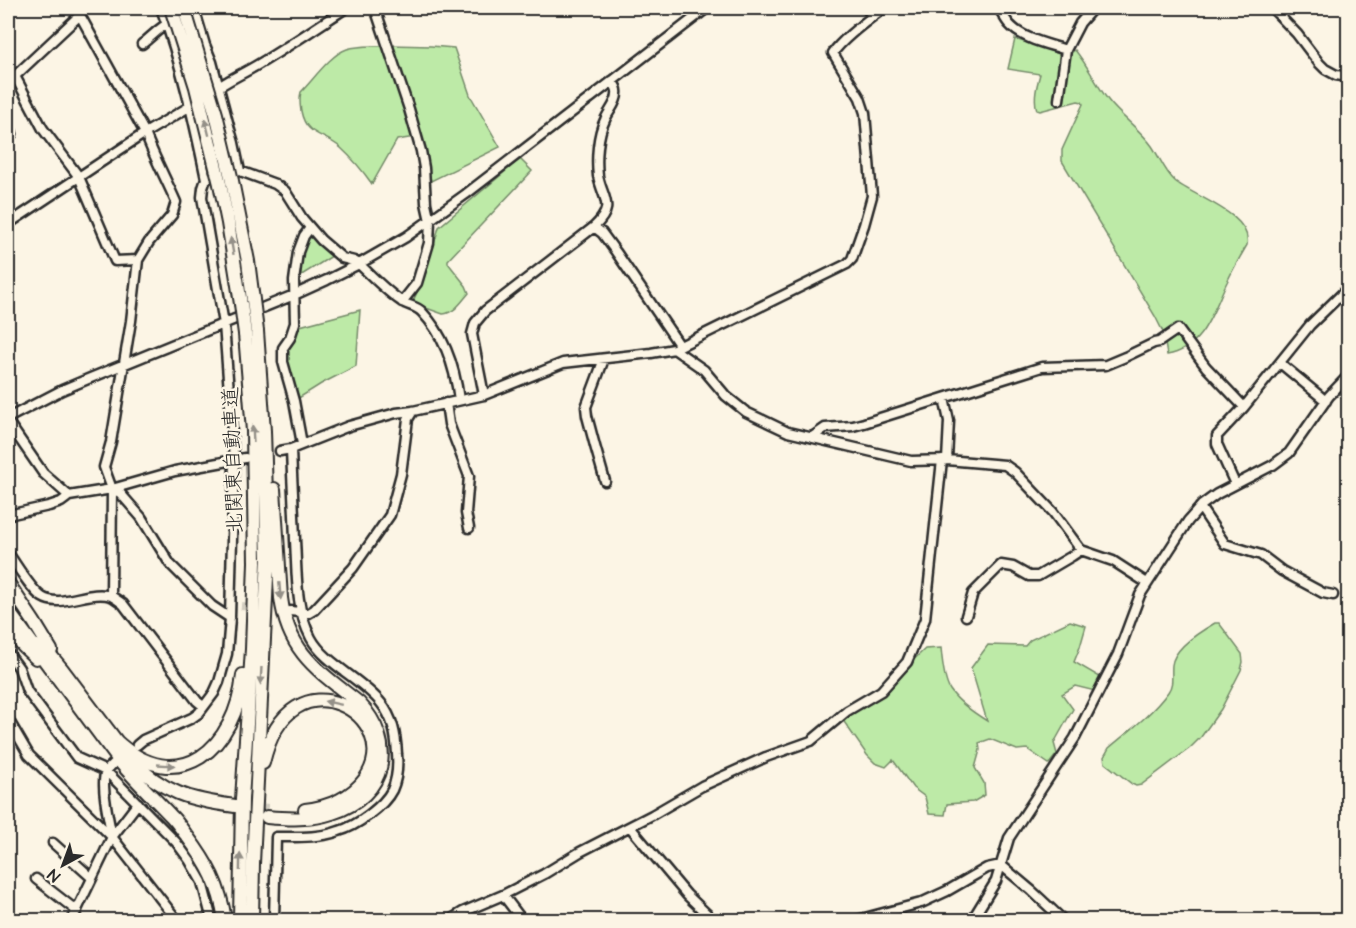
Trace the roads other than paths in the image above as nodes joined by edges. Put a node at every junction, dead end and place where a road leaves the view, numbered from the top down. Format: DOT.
graph roads {
  1 [pos="161,8"];
  2 [pos="171,8"];
  3 [pos="184,8"];
  4 [pos="346,8"];
  5 [pos="375,8"];
  6 [pos="706,8"];
  7 [pos="866,8"];
  8 [pos="884,8"];
  9 [pos="999,8"];
  10 [pos="1093,8"];
  11 [pos="1272,8"];
  12 [pos="198,9"];
  13 [pos="78,11"];
  14 [pos="873,15"];
  15 [pos="166,23"];
  16 [pos="142,44"];
  17 [pos="1066,50"];
  18 [pos="1348,77"];
  19 [pos="612,81"];
  20 [pos="219,86"];
  21 [pos="1059,100"];
  22 [pos="191,107"];
  23 [pos="8,120"];
  24 [pos="146,133"];
  25 [pos="8,137"];
  26 [pos="79,177"];
  27 [pos="206,179"];
  28 [pos="231,179"];
  29 [pos="430,221"];
  30 [pos="8,223"];
  31 [pos="594,227"];
  32 [pos="310,228"];
  33 [pos="138,261"];
  34 [pos="359,264"];
  35 [pos="1348,288"];
  36 [pos="294,296"];
  37 [pos="402,302"];
  38 [pos="224,324"];
  39 [pos="251,333"];
  40 [pos="676,347"];
  41 [pos="604,358"];
  42 [pos="1280,363"];
  43 [pos="124,365"];
  44 [pos="259,365"];
  45 [pos="1348,376"];
  46 [pos="484,394"];
  47 [pos="944,398"];
  48 [pos="459,400"];
  49 [pos="1326,401"];
  50 [pos="446,403"];
  51 [pos="1244,407"];
  52 [pos="412,411"];
  53 [pos="8,420"];
  54 [pos="812,437"];
  55 [pos="302,444"];
  56 [pos="291,448"];
  57 [pos="280,451"];
  58 [pos="245,458"];
  59 [pos="234,460"];
  60 [pos="944,460"];
  61 [pos="605,481"];
  62 [pos="1235,484"];
  63 [pos="112,489"];
  64 [pos="69,496"];
  65 [pos="1200,507"];
  66 [pos="255,514"];
  67 [pos="8,515"];
  68 [pos="469,528"];
  69 [pos="1081,550"];
  70 [pos="8,553"];
  71 [pos="8,583"];
  72 [pos="1147,583"];
  73 [pos="1333,595"];
  74 [pos="111,596"];
  75 [pos="8,601"];
  76 [pos="230,604"];
  77 [pos="241,606"];
  78 [pos="8,611"];
  79 [pos="290,611"];
  80 [pos="301,612"];
  81 [pos="966,616"];
  82 [pos="230,618"];
  83 [pos="8,627"];
  84 [pos="8,653"];
  85 [pos="58,672"];
  86 [pos="79,699"];
  87 [pos="203,706"];
  88 [pos="8,719"];
  89 [pos="115,740"];
  90 [pos="137,745"];
  91 [pos="117,763"];
  92 [pos="106,771"];
  93 [pos="138,802"];
  94 [pos="630,827"];
  95 [pos="112,837"];
  96 [pos="53,843"];
  97 [pos="1001,865"];
  98 [pos="92,878"];
  99 [pos="36,879"];
  100 [pos="503,895"];
  101 [pos="77,911"];
  102 [pos="252,917"];
  103 [pos="72,921"];
  104 [pos="177,921"];
  105 [pos="212,921"];
  106 [pos="225,921"];
  107 [pos="240,921"];
  108 [pos="274,921"];
  109 [pos="450,921"];
  110 [pos="522,921"];
  111 [pos="713,921"];
  112 [pos="858,921"];
  113 [pos="972,921"];
  114 [pos="1063,921"];
  1 -- 15 [label="street"];
  28 -- 2 [label="highway, 北関東自動車道, one-way, bridge"];
  3 -- 28 [label="highway, 北関東自動車道, bridge"];
  4 -- 20 [label="street"];
  5 -- 29 [label="street"];
  6 -- 19 [label="street"];
  7 -- 14 [label="street"];
  8 -- 14 [label="street"];
  9 -- 17 [label="street"];
  10 -- 17 [label="street"];
  11 -- 18 [label="street"];
  12 -- 15 [label="street"];
  12 -- 20 [label="street"];
  13 -- 24 [label="street"];
  13 -- 26 [label="street"];
  14 -- 40 [label="street"];
  15 -- 16 [label="street"];
  15 -- 22 [label="street"];
  17 -- 21 [label="street"];
  19 -- 29 [label="street"];
  19 -- 31 [label="street"];
  20 -- 22 [label="street"];
  20 -- 28 [label="street"];
  22 -- 24 [label="street"];
  22 -- 27 [label="street"];
  23 -- 25 [label="street"];
  24 -- 26 [label="street"];
  24 -- 33 [label="street"];
  26 -- 30 [label="street"];
  26 -- 33 [label="street"];
  27 -- 28 [label="street"];
  27 -- 38 [label="street"];
  28 -- 32 [label="street"];
  28 -- 39 [label="highway, 北関東自動車道, bridge"];
  29 -- 34 [label="street"];
  29 -- 37 [label="street"];
  31 -- 40 [label="street"];
  31 -- 46 [label="street"];
  32 -- 34 [label="street"];
  32 -- 36 [label="street"];
  33 -- 43 [label="street"];
  34 -- 36 [label="street"];
  34 -- 37 [label="street"];
  35 -- 42 [label="street"];
  36 -- 38 [label="street"];
  36 -- 55 [label="street"];
  37 -- 48 [label="street"];
  38 -- 43 [label="street"];
  38 -- 59 [label="street"];
  39 -- 44 [label="highway, 北関東自動車道"];
  66 -- 39 [label="highway, 北関東自動車道, one-way"];
  40 -- 41 [label="street"];
  40 -- 54 [label="street"];
  41 -- 46 [label="street"];
  41 -- 61 [label="street"];
  42 -- 49 [label="street"];
  42 -- 51 [label="street"];
  43 -- 53 [label="street"];
  43 -- 63 [label="street"];
  44 -- 102 [label="highway, 北関東自動車道, one-way"];
  44 -- 102 [label="highway, one-way"];
  45 -- 49 [label="street"];
  46 -- 48 [label="street"];
  47 -- 51 [label="street"];
  47 -- 54 [label="street"];
  47 -- 60 [label="street"];
  48 -- 50 [label="street"];
  49 -- 62 [label="street"];
  50 -- 52 [label="street"];
  50 -- 68 [label="street"];
  51 -- 62 [label="street"];
  52 -- 55 [label="street"];
  52 -- 80 [label="street"];
  53 -- 64 [label="street"];
  54 -- 60 [label="street"];
  55 -- 56 [label="street"];
  56 -- 57 [label="street"];
  56 -- 80 [label="street"];
  58 -- 59 [label="street"];
  59 -- 63 [label="street"];
  59 -- 76 [label="street"];
  60 -- 69 [label="street"];
  60 -- 94 [label="street"];
  62 -- 65 [label="street"];
  63 -- 64 [label="street"];
  63 -- 74 [label="street"];
  63 -- 82 [label="street"];
  64 -- 67 [label="street"];
  65 -- 72 [label="street"];
  65 -- 73 [label="street"];
  89 -- 66 [label="highway, one-way"];
  107 -- 66 [label="highway, 北関東自動車道, one-way"];
  69 -- 72 [label="street"];
  69 -- 81 [label="street"];
  70 -- 74 [label="street"];
  71 -- 85 [label="highway"];
  72 -- 97 [label="street"];
  74 -- 87 [label="street"];
  75 -- 85 [label="highway"];
  76 -- 77 [label="street"];
  76 -- 82 [label="street"];
  78 -- 85 [label="highway"];
  79 -- 80 [label="street"];
  80 -- 108 [label="street"];
  82 -- 87 [label="street"];
  83 -- 85 [label="highway"];
  84 -- 92 [label="street"];
  85 -- 86 [label="highway"];
  86 -- 89 [label="highway"];
  86 -- 91 [label="highway"];
  87 -- 90 [label="street"];
  88 -- 95 [label="street"];
  89 -- 91 [label="highway"];
  91 -- 92 [label="street"];
  91 -- 106 [label="highway"];
  92 -- 93 [label="street"];
  92 -- 95 [label="street"];
  93 -- 95 [label="street"];
  93 -- 105 [label="street"];
  94 -- 100 [label="street"];
  94 -- 111 [label="street"];
  95 -- 98 [label="street"];
  95 -- 104 [label="street"];
  96 -- 98 [label="street"];
  97 -- 112 [label="street"];
  97 -- 113 [label="street"];
  97 -- 114 [label="street"];
  98 -- 101 [label="street"];
  99 -- 101 [label="street"];
  100 -- 109 [label="street"];
  100 -- 110 [label="street"];
  101 -- 103 [label="street"];
}
